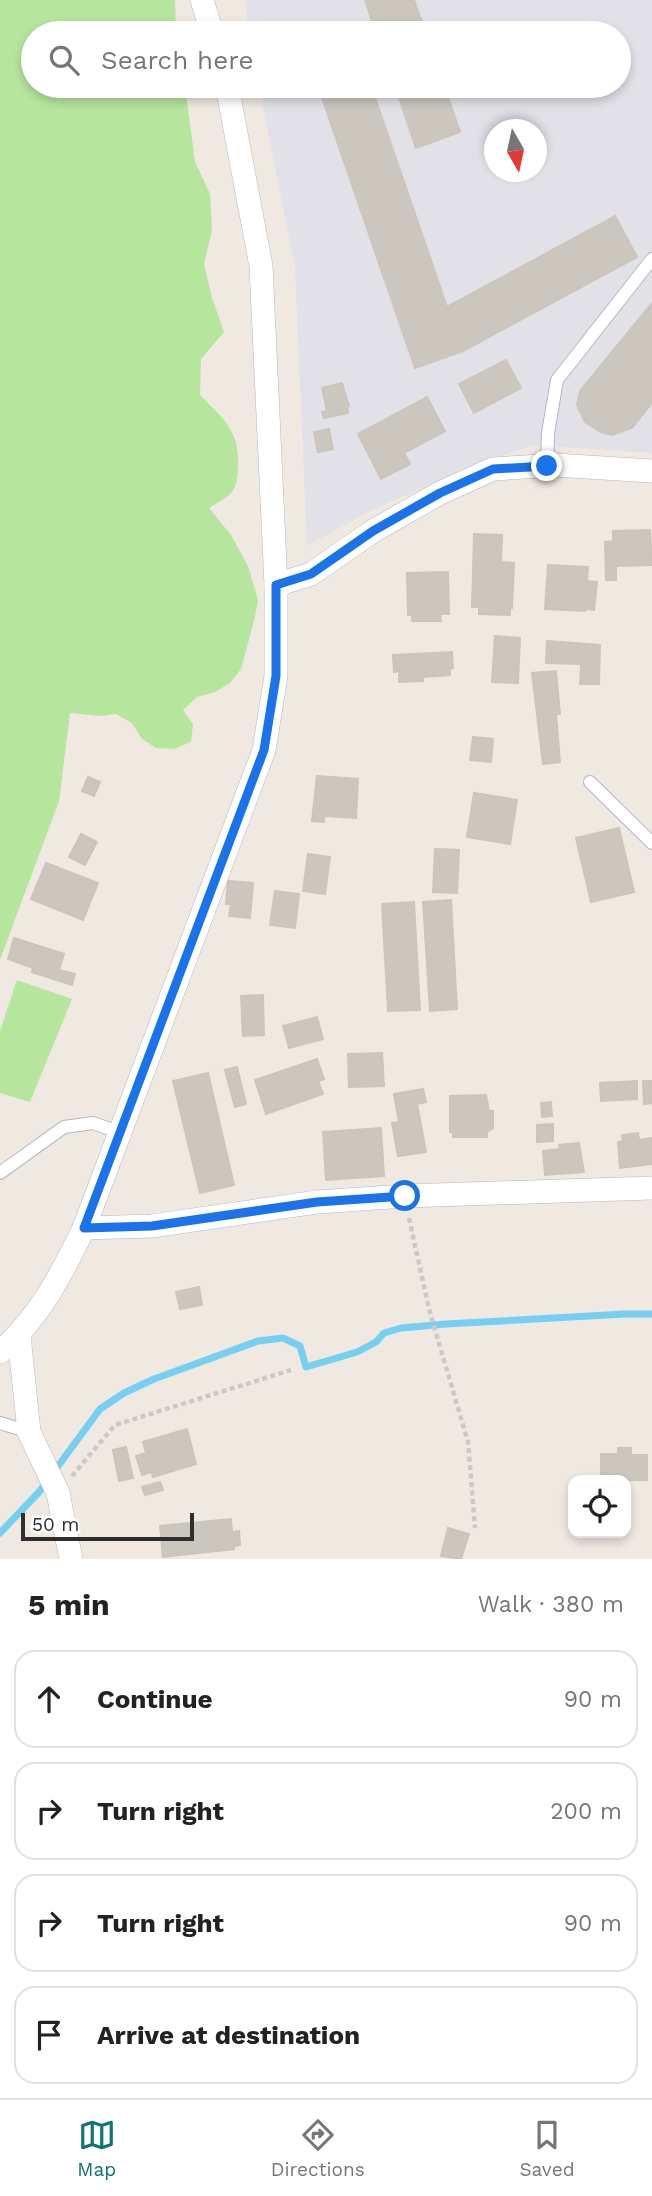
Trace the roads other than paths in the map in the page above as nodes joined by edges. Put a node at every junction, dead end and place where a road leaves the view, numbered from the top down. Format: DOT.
graph roads {
  1 [pos="202,0"];
  2 [pos="208,21"];
  3 [pos="229,98"];
  4 [pos="652,259"];
  5 [pos="547,466"];
  6 [pos="652,471"];
  7 [pos="276,585"];
  8 [pos="590,782"];
  9 [pos="652,844"];
  10 [pos="118,1132"];
  11 [pos="0,1173"];
  12 [pos="652,1188"];
  13 [pos="84,1228"];
  14 [pos="19,1335"];
  15 [pos="0,1352"];
  16 [pos="0,1423"];
  17 [pos="29,1432"];
  18 [pos="71,1559"];
  1 -- 2 [label="street"];
  3 -- 7 [label="street"];
  4 -- 5 [label="lane"];
  5 -- 6 [label="street"];
  5 -- 7 [label="street"];
  7 -- 10 [label="street"];
  8 -- 9 [label="lane"];
  10 -- 11 [label="lane"];
  10 -- 13 [label="street"];
  12 -- 13 [label="street"];
  13 -- 14 [label="street"];
  14 -- 15 [label="street"];
  14 -- 17 [label="street"];
  16 -- 17 [label="lane"];
  17 -- 18 [label="street"];
}
